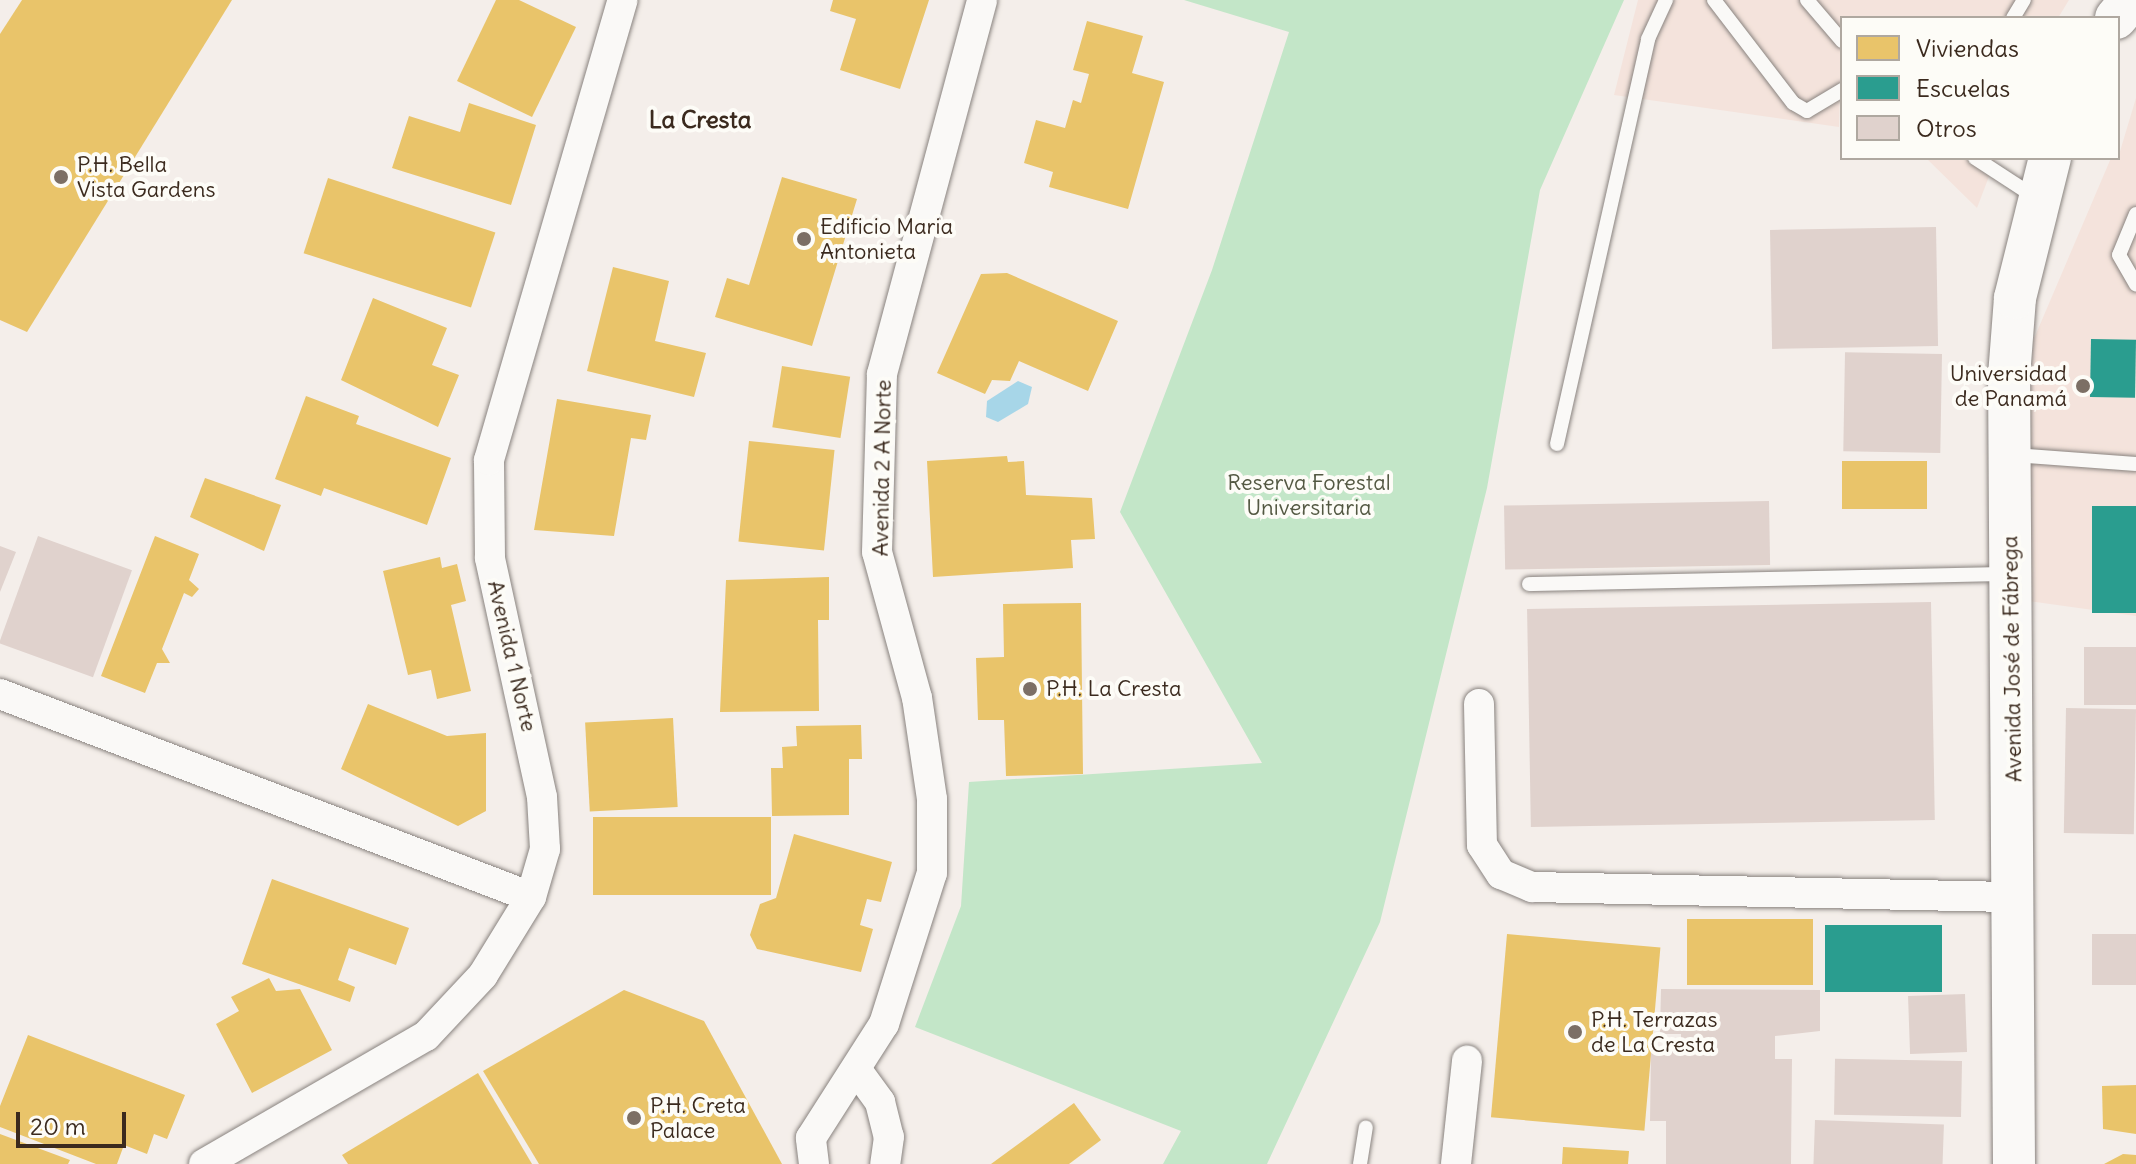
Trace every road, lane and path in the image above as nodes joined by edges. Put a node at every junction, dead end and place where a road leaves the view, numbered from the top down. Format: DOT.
graph roads {
  1 [pos="623,0"];
  2 [pos="982,0"];
  3 [pos="1666,0"];
  4 [pos="1714,0"];
  5 [pos="1807,0"];
  6 [pos="2131,0"];
  7 [pos="2118,16"];
  8 [pos="1840,39"];
  9 [pos="1840,91"];
  10 [pos="1978,160"];
  11 [pos="2049,160"];
  12 [pos="2035,197"];
  13 [pos="2136,214"];
  14 [pos="2136,285"];
  15 [pos="1557,444"];
  16 [pos="2009,454"];
  17 [pos="2136,464"];
  18 [pos="2011,574"];
  19 [pos="1529,584"];
  20 [pos="0,694"];
  21 [pos="1479,704"];
  22 [pos="531,897"];
  23 [pos="2016,897"];
  24 [pos="1467,1061"];
  25 [pos="859,1073"];
  26 [pos="1366,1127"];
  27 [pos="204,1164"];
  28 [pos="814,1164"];
  29 [pos="885,1164"];
  30 [pos="1360,1164"];
  31 [pos="1456,1164"];
  32 [pos="2014,1164"];
  1 -- 22 [label="street, Avenida 1 Norte"];
  2 -- 25 [label="street, Avenida 2 A Norte"];
  3 -- 15 [label="lane"];
  4 -- 9 [label="lane"];
  5 -- 8 [label="lane"];
  6 -- 7 [label="street"];
  10 -- 12 [label="lane"];
  11 -- 12 [label="street, Avenida José de Fábrega"];
  12 -- 16 [label="street, Avenida José de Fábrega"];
  13 -- 14 [label="lane"];
  16 -- 17 [label="lane"];
  16 -- 18 [label="street, Avenida José de Fábrega"];
  18 -- 19 [label="lane"];
  18 -- 23 [label="street, Avenida José de Fábrega"];
  20 -- 22 [label="street"];
  21 -- 23 [label="street"];
  22 -- 27 [label="street, Avenida 1 Norte"];
  23 -- 32 [label="street, Avenida José de Fábrega"];
  24 -- 31 [label="street"];
  25 -- 28 [label="street"];
  25 -- 29 [label="street"];
  26 -- 30 [label="lane"];
}
